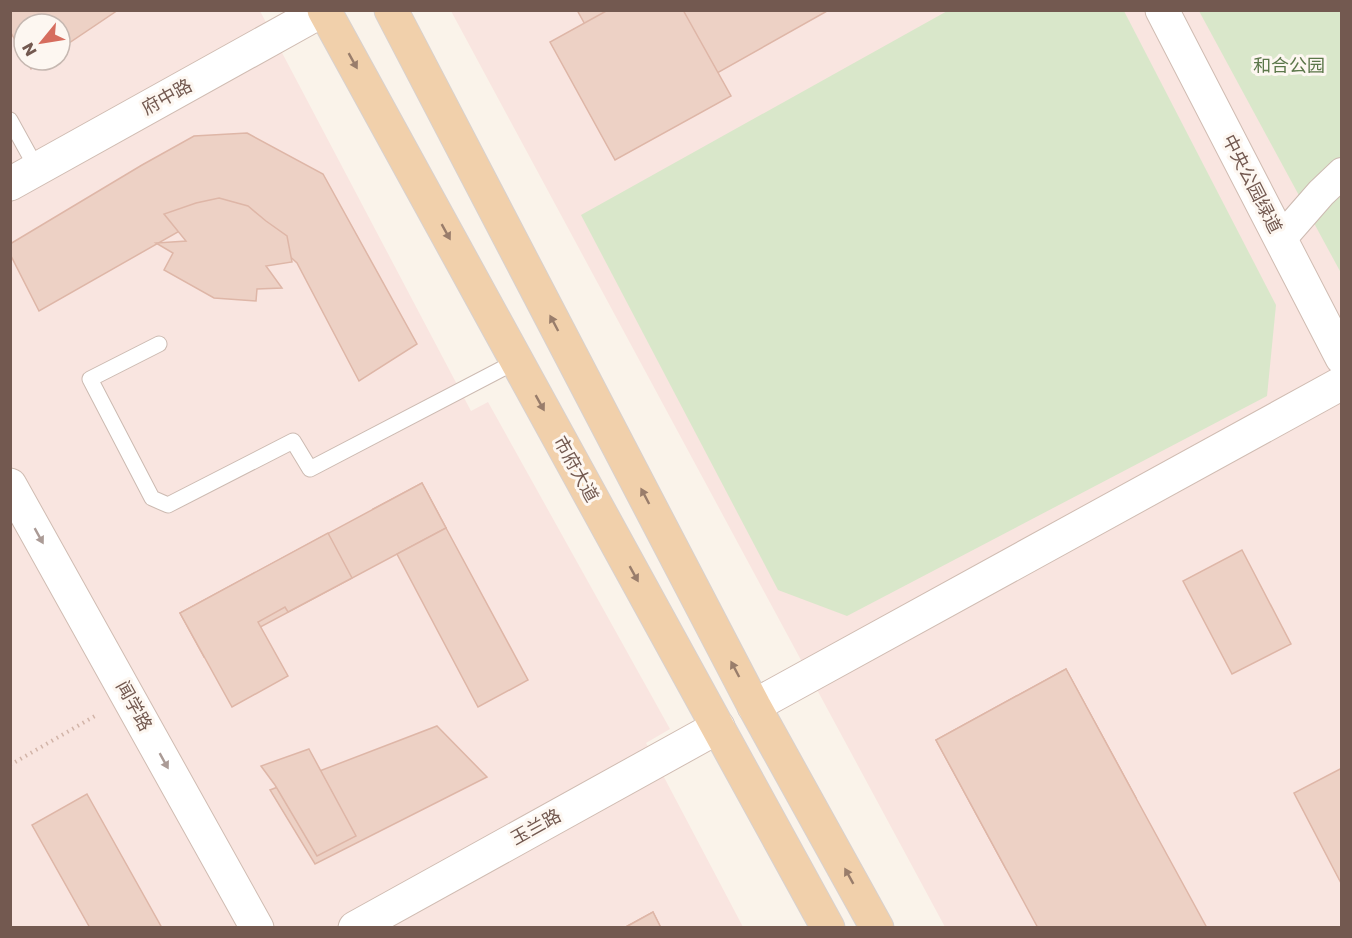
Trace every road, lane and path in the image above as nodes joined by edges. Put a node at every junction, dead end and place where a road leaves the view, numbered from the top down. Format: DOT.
graph roads {
  1 [pos="323,10"];
  2 [pos="391,10"];
  3 [pos="1162,10"];
  4 [pos="10,120"];
  5 [pos="1341,173"];
  6 [pos="24,177"];
  7 [pos="1280,240"];
  8 [pos="159,344"];
  9 [pos="1341,358"];
  10 [pos="517,361"];
  11 [pos="1341,383"];
  12 [pos="10,485"];
  13 [pos="754,706"];
  14 [pos="95,716"];
  15 [pos="718,727"];
  16 [pos="10,765"];
  17 [pos="257,927"];
  18 [pos="355,927"];
  19 [pos="828,927"];
  20 [pos="877,927"];
  1 -- 6 [label="street, 府中路"];
  1 -- 10 [label="main road, 市府大道, one-way"];
  13 -- 2 [label="main road, one-way"];
  3 -- 7 [label="street, 中央公园绿道"];
  4 -- 6 [label="lane"];
  5 -- 7 [label="street"];
  7 -- 9 [label="street, 中央公园绿道"];
  8 -- 10 [label="lane"];
  10 -- 15 [label="main road, 市府大道, one-way"];
  11 -- 13 [label="street"];
  12 -- 17 [label="street, 闻学路, one-way"];
  20 -- 13 [label="main road, one-way"];
  14 -- 16 [label="path"];
  15 -- 18 [label="street, 玉兰路"];
  15 -- 19 [label="main road, 市府大道"];
}
